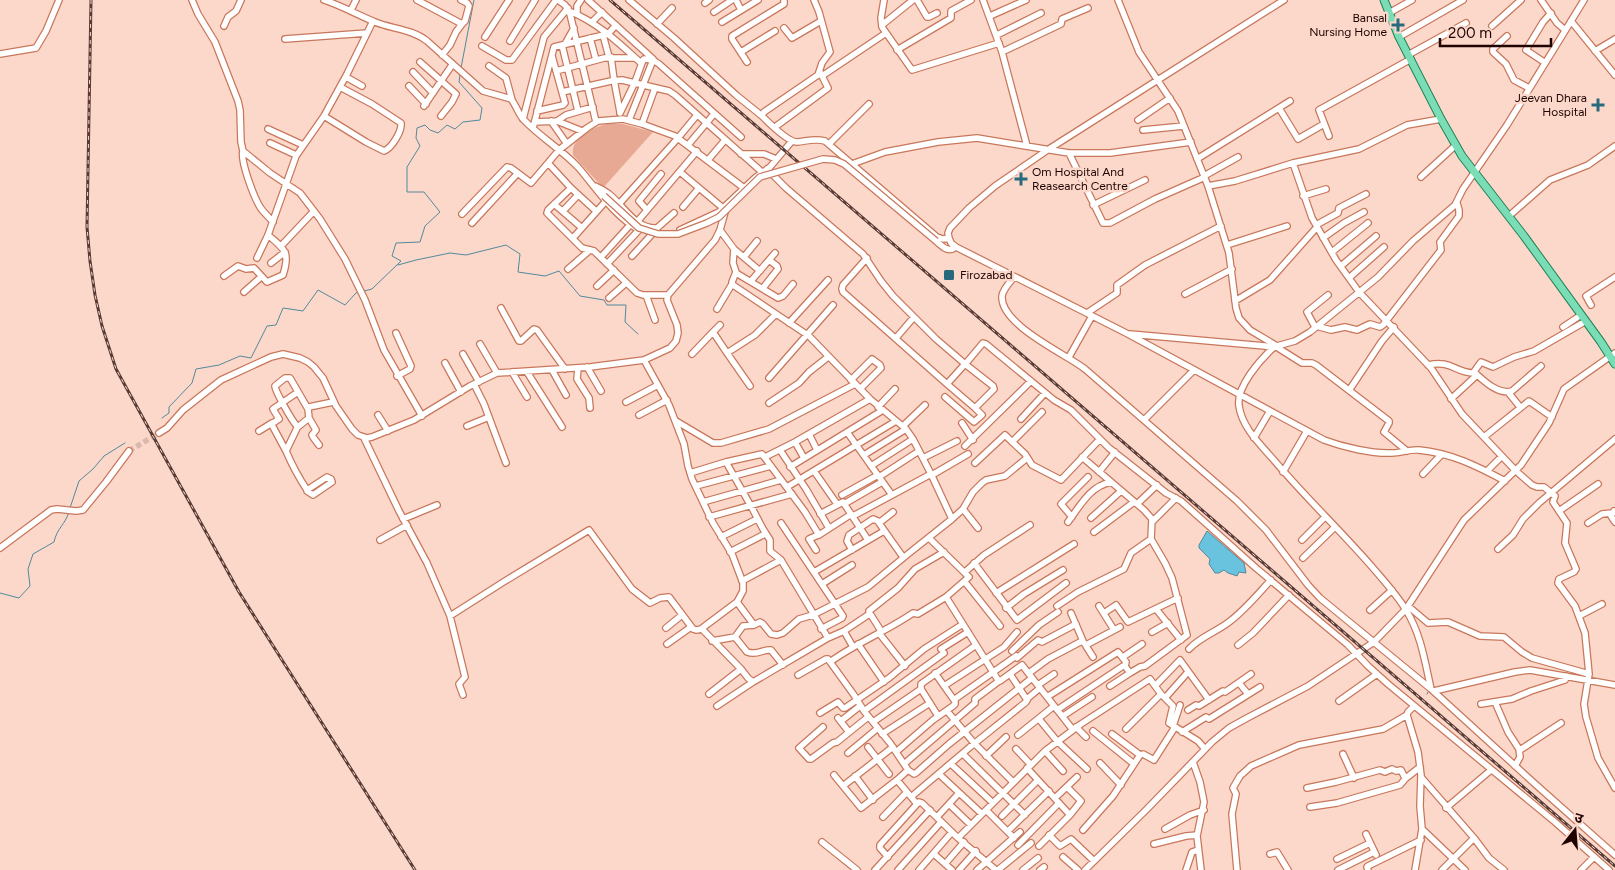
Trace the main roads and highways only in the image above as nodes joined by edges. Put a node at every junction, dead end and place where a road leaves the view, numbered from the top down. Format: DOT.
graph roads {
  1 [pos="1384,0"];
  2 [pos="1613,355"];
  3 [pos="1615,364"];
  1 -- 2 [label="main road"];
  2 -- 3 [label="main road"];
}
